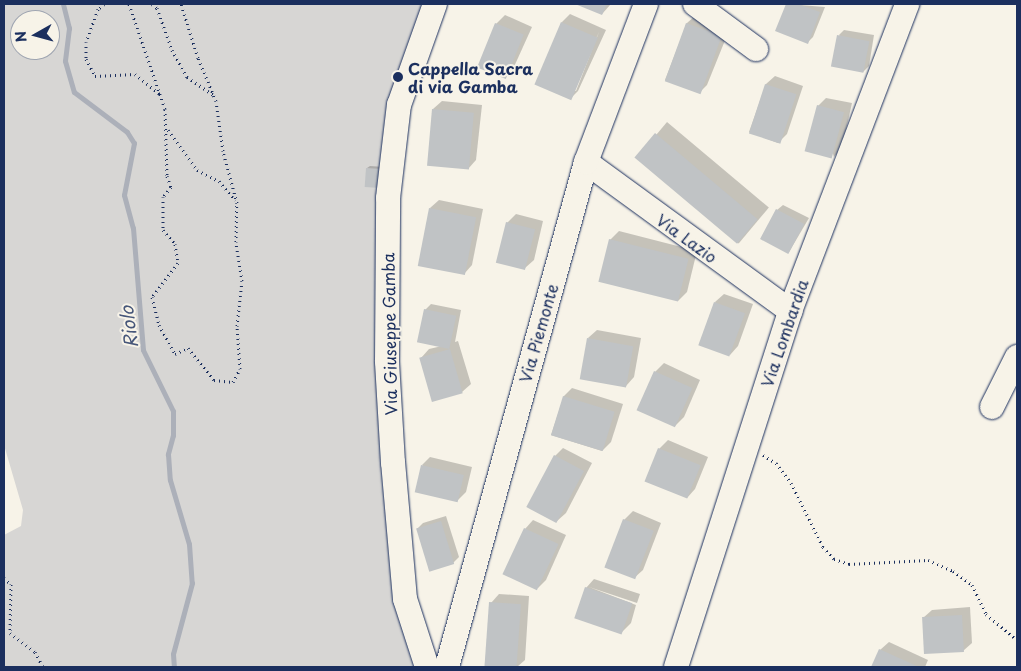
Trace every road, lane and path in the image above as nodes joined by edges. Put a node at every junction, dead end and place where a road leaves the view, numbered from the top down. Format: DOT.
graph roads {
  1 [pos="104,4"];
  2 [pos="130,4"];
  3 [pos="152,4"];
  4 [pos="181,4"];
  5 [pos="435,4"];
  6 [pos="646,4"];
  7 [pos="695,4"];
  8 [pos="907,4"];
  9 [pos="756,49"];
  10 [pos="160,94"];
  11 [pos="214,96"];
  12 [pos="166,129"];
  13 [pos="586,162"];
  14 [pos="236,203"];
  15 [pos="790,312"];
  16 [pos="1017,357"];
  17 [pos="992,407"];
  18 [pos="744,452"];
  19 [pos="4,578"];
  20 [pos="1017,640"];
  21 [pos="43,667"];
  22 [pos="427,667"];
  23 [pos="447,667"];
  24 [pos="676,667"];
  1 -- 10 [label="path"];
  2 -- 10 [label="path"];
  3 -- 11 [label="path"];
  4 -- 11 [label="path"];
  5 -- 22 [label="street, Via Giuseppe Gamba"];
  6 -- 13 [label="street, Via Piemonte"];
  7 -- 9 [label="street"];
  8 -- 15 [label="street, Via Lombardia"];
  10 -- 12 [label="path"];
  11 -- 14 [label="path"];
  12 -- 14 [label="path"];
  12 -- 14 [label="path"];
  13 -- 15 [label="street, Via Lazio"];
  13 -- 23 [label="street, Via Piemonte"];
  15 -- 18 [label="street, Via Lombardia"];
  16 -- 17 [label="street"];
  18 -- 20 [label="path"];
  18 -- 24 [label="street, Via Lombardia"];
  19 -- 21 [label="path"];
}
